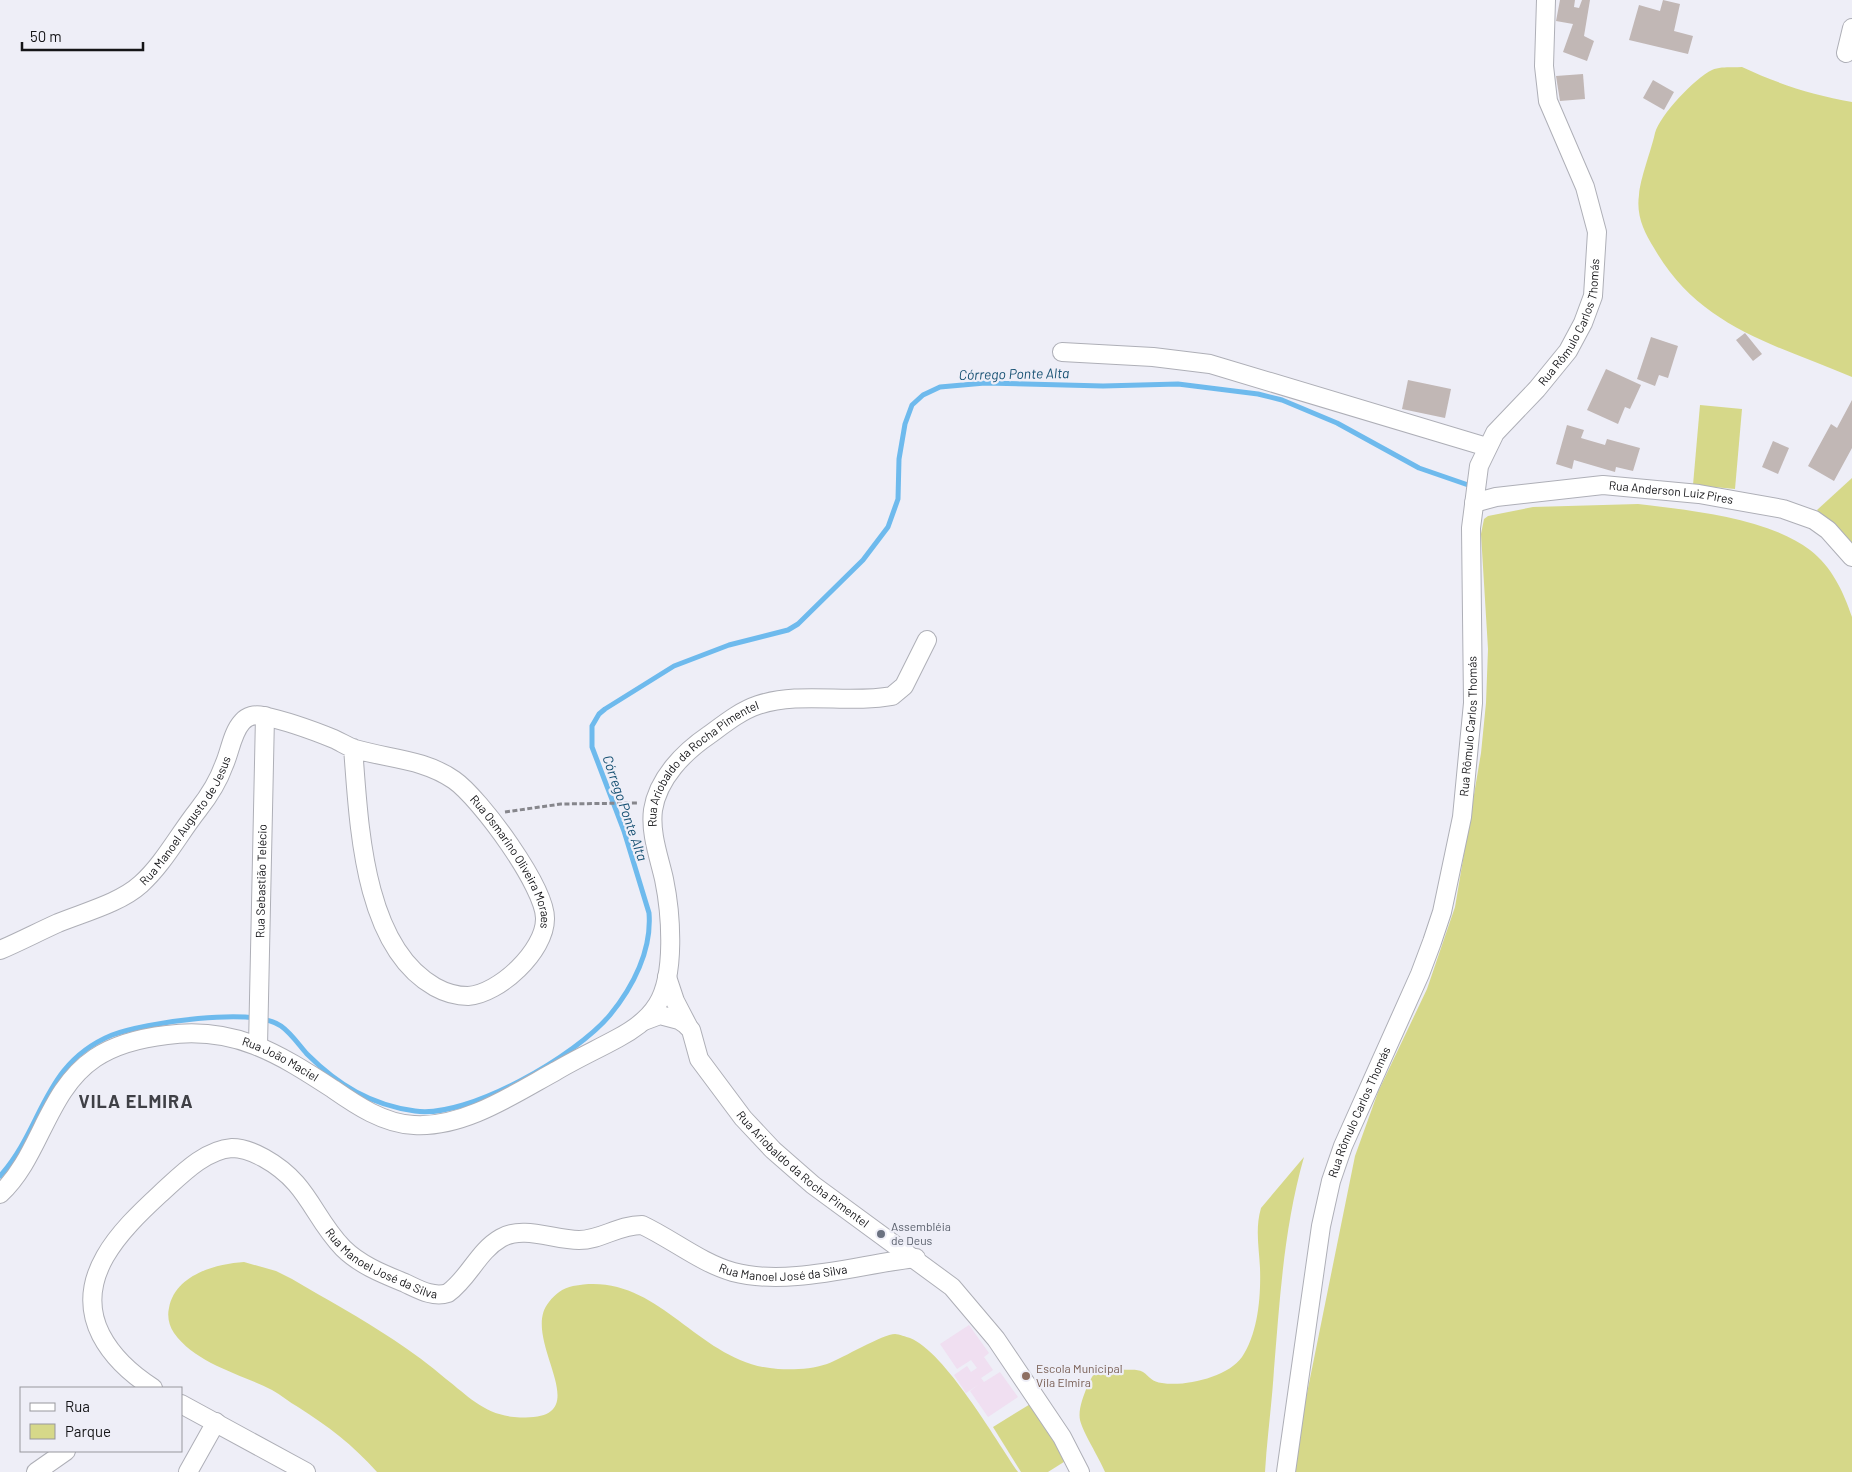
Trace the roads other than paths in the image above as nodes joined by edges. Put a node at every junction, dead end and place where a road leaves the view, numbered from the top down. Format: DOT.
graph roads {
  1 [pos="1546,0"];
  2 [pos="1852,28"];
  3 [pos="1846,52"];
  4 [pos="1062,352"];
  5 [pos="1486,447"];
  6 [pos="1474,503"];
  7 [pos="1852,557"];
  8 [pos="926,640"];
  9 [pos="265,716"];
  10 [pos="353,748"];
  11 [pos="0,950"];
  12 [pos="667,976"];
  13 [pos="644,1021"];
  14 [pos="691,1030"];
  15 [pos="608,1043"];
  16 [pos="258,1046"];
  17 [pos="0,1194"];
  18 [pos="916,1258"];
  19 [pos="152,1387"];
  20 [pos="182,1405"];
  21 [pos="216,1422"];
  22 [pos="65,1452"];
  23 [pos="36,1472"];
  24 [pos="188,1472"];
  25 [pos="306,1472"];
  26 [pos="1080,1472"];
  27 [pos="1286,1472"];
  1 -- 5 [label="street, Rua Rômulo Carlos Thomás"];
  2 -- 3 [label="street"];
  4 -- 5 [label="street"];
  5 -- 6 [label="street, Rua Rômulo Carlos Thomás"];
  6 -- 7 [label="street, Rua Anderson Luiz Pires"];
  6 -- 27 [label="street, Rua Rômulo Carlos Thomás"];
  8 -- 12 [label="street, Rua Ariobaldo da Rocha Pimentel"];
  9 -- 10 [label="street"];
  9 -- 11 [label="street, Rua Manoel Augusto de Jesus"];
  9 -- 16 [label="street, Rua Sebastião Telécio"];
  10 -- 10 [label="street, Rua Osmarino Oliveira Moraes"];
  12 -- 13 [label="street, Rua Ariobaldo da Rocha Pimentel"];
  12 -- 14 [label="street"];
  13 -- 14 [label="street, Rua Ariobaldo da Rocha Pimentel"];
  13 -- 15 [label="street, Rua Ariobaldo da Rocha Pimentel"];
  14 -- 18 [label="street, Rua Ariobaldo da Rocha Pimentel"];
  15 -- 16 [label="street, Rua João Maciel"];
  16 -- 17 [label="street, Rua João Maciel"];
  18 -- 19 [label="street, Rua Manoel José da Silva"];
  18 -- 26 [label="street, Rua Ariobaldo da Rocha Pimentel"];
  20 -- 21 [label="street"];
  21 -- 24 [label="street"];
  21 -- 25 [label="street"];
  22 -- 23 [label="street"];
}
